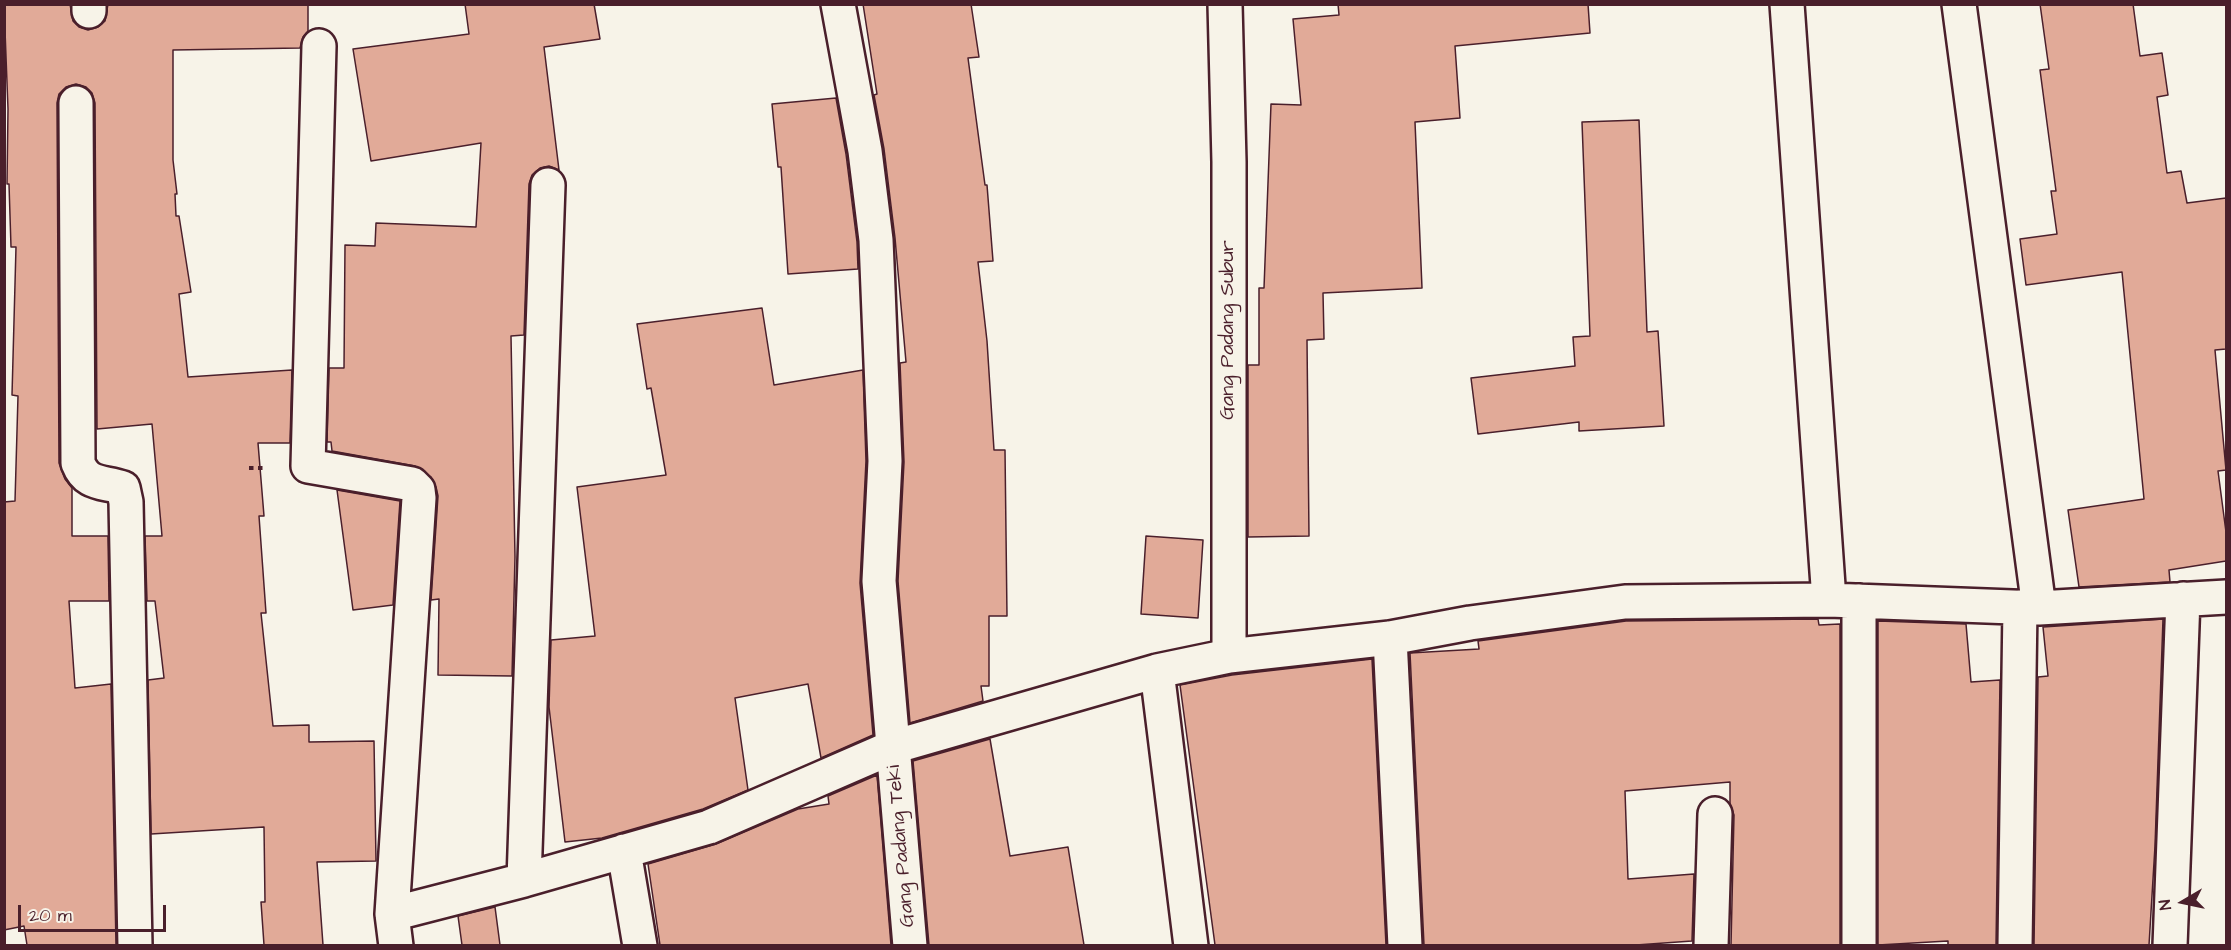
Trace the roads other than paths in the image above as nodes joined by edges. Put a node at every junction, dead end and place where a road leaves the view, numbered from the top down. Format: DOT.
graph roads {
  1 [pos="838,4"];
  2 [pos="1226,4"];
  3 [pos="1787,4"];
  4 [pos="1959,4"];
  5 [pos="319,46"];
  6 [pos="76,103"];
  7 [pos="548,185"];
  8 [pos="2226,597"];
  9 [pos="2183,599"];
  10 [pos="1844,601"];
  11 [pos="2030,608"];
  12 [pos="1390,638"];
  13 [pos="1229,656"];
  14 [pos="1157,671"];
  15 [pos="893,747"];
  16 [pos="1715,814"];
  17 [pos="624,851"];
  18 [pos="524,880"];
  19 [pos="392,914"];
  20 [pos="135,945"];
  21 [pos="396,945"];
  22 [pos="640,945"];
  23 [pos="910,945"];
  24 [pos="1191,945"];
  25 [pos="1405,945"];
  26 [pos="1712,945"];
  27 [pos="1859,945"];
  28 [pos="2014,945"];
  29 [pos="2170,945"];
  1 -- 15 [label="street, Gang Padang Teki"];
  2 -- 13 [label="street, Gang Padang Subur"];
  3 -- 10 [label="street"];
  4 -- 11 [label="street"];
  5 -- 19 [label="street"];
  6 -- 20 [label="street"];
  7 -- 18 [label="street"];
  8 -- 9 [label="street"];
  9 -- 11 [label="street"];
  9 -- 29 [label="street"];
  10 -- 11 [label="street"];
  10 -- 12 [label="street"];
  10 -- 27 [label="street"];
  11 -- 28 [label="street"];
  12 -- 13 [label="street"];
  12 -- 25 [label="street"];
  13 -- 14 [label="street"];
  14 -- 15 [label="street"];
  14 -- 24 [label="street"];
  15 -- 17 [label="street"];
  15 -- 23 [label="street, Gang Padang Teki"];
  16 -- 26 [label="street"];
  17 -- 18 [label="street"];
  17 -- 22 [label="street"];
  18 -- 19 [label="street"];
  19 -- 21 [label="street"];
}
